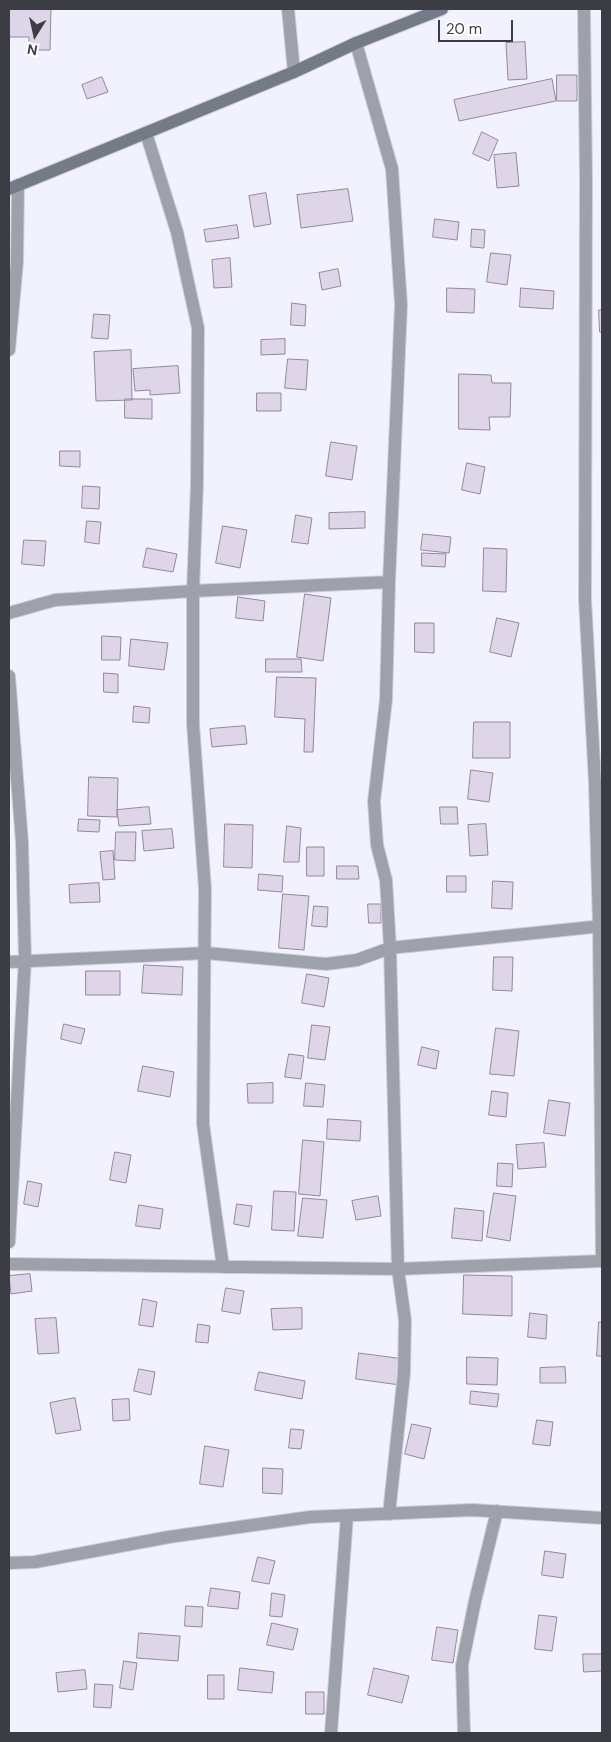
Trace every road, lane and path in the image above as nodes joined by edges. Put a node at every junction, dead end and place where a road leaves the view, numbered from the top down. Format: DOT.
graph roads {
  1 [pos="288,9"];
  2 [pos="442,9"];
  3 [pos="584,9"];
  4 [pos="356,43"];
  5 [pos="294,72"];
  6 [pos="146,132"];
  7 [pos="14,187"];
  8 [pos="9,350"];
  9 [pos="388,582"];
  10 [pos="192,591"];
  11 [pos="9,613"];
  12 [pos="9,676"];
  13 [pos="601,926"];
  14 [pos="390,948"];
  15 [pos="206,953"];
  16 [pos="25,960"];
  17 [pos="9,962"];
  18 [pos="9,1242"];
  19 [pos="602,1261"];
  20 [pos="9,1264"];
  21 [pos="223,1267"];
  22 [pos="398,1269"];
  23 [pos="496,1511"];
  24 [pos="389,1514"];
  25 [pos="347,1516"];
  26 [pos="602,1518"];
  27 [pos="9,1563"];
  28 [pos="331,1733"];
  29 [pos="464,1733"];
  1 -- 5 [label="street"];
  2 -- 4 [label="street"];
  3 -- 13 [label="street"];
  4 -- 5 [label="street"];
  4 -- 9 [label="street"];
  5 -- 6 [label="street"];
  6 -- 7 [label="street"];
  6 -- 10 [label="street"];
  7 -- 8 [label="street"];
  9 -- 10 [label="street"];
  9 -- 14 [label="street"];
  10 -- 11 [label="street"];
  10 -- 15 [label="street"];
  12 -- 16 [label="street"];
  13 -- 14 [label="street"];
  13 -- 19 [label="street"];
  14 -- 15 [label="street"];
  14 -- 22 [label="street"];
  15 -- 16 [label="street"];
  15 -- 21 [label="street"];
  16 -- 17 [label="street"];
  16 -- 18 [label="street"];
  19 -- 22 [label="street"];
  20 -- 21 [label="street"];
  21 -- 22 [label="street"];
  22 -- 24 [label="street"];
  23 -- 24 [label="street"];
  23 -- 26 [label="street"];
  23 -- 29 [label="street"];
  24 -- 25 [label="street"];
  25 -- 27 [label="street"];
  25 -- 28 [label="street"];
}
